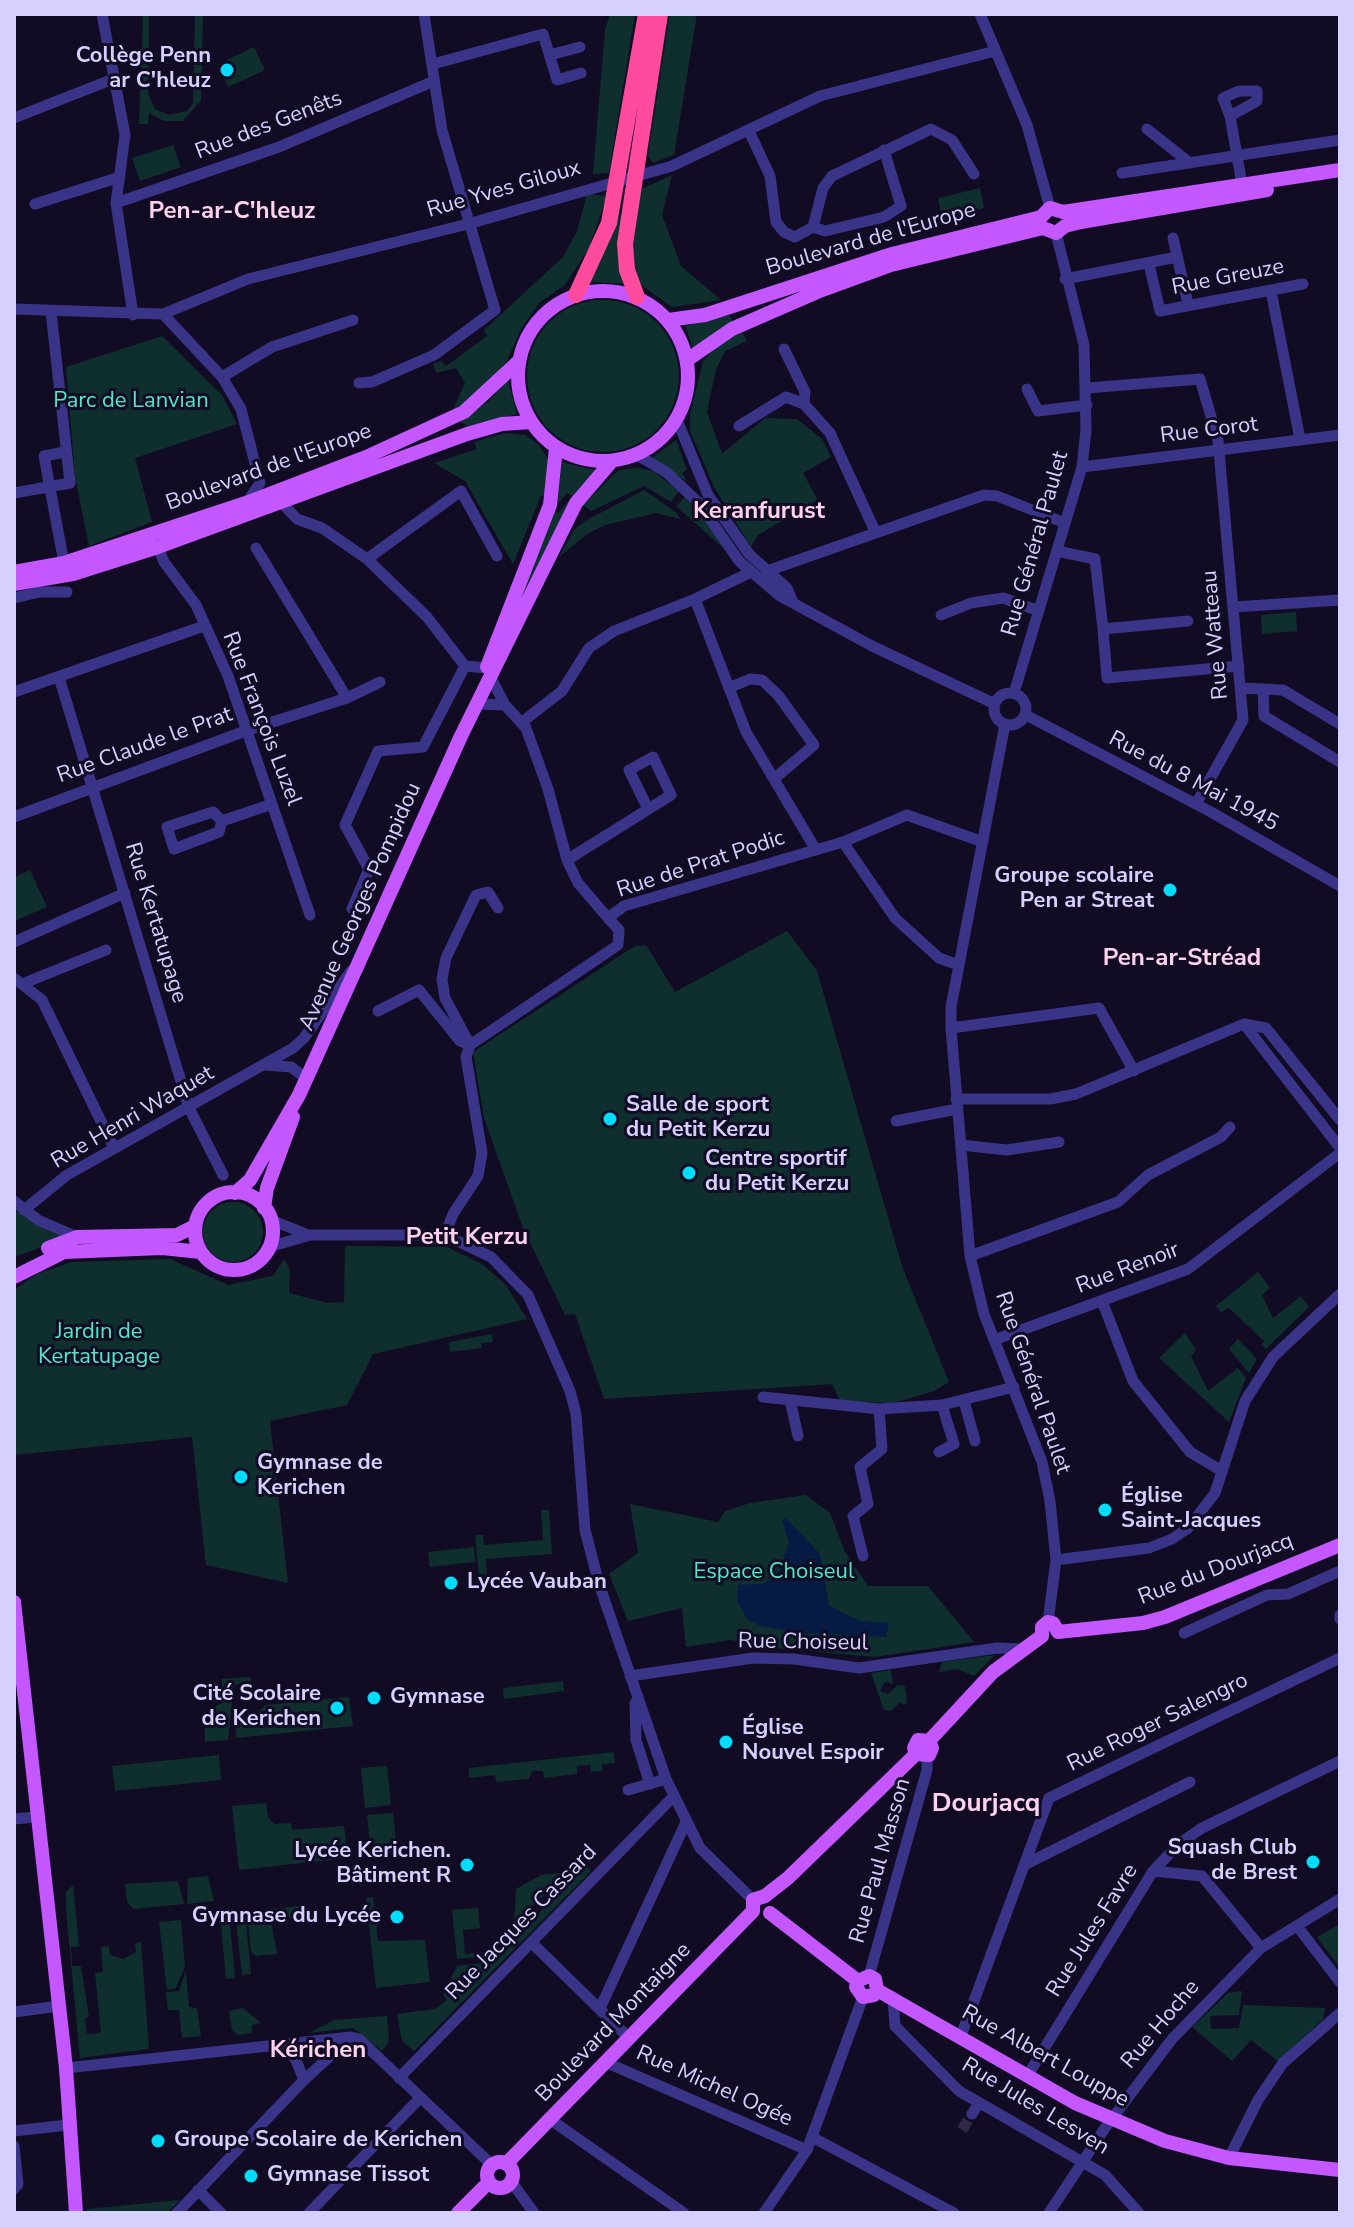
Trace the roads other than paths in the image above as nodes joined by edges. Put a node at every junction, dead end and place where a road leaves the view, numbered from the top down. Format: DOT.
graph roads {
  1 [pos="102,14"];
  2 [pos="424,14"];
  3 [pos="646,14"];
  4 [pos="660,14"];
  5 [pos="980,14"];
  6 [pos="580,47"];
  7 [pos="995,51"];
  8 [pos="550,55"];
  9 [pos="433,64"];
  10 [pos="581,73"];
  11 [pos="113,79"];
  12 [pos="434,81"];
  13 [pos="1230,116"];
  14 [pos="14,118"];
  15 [pos="1147,129"];
  16 [pos="749,131"];
  17 [pos="1340,140"];
  18 [pos="884,150"];
  19 [pos="1238,158"];
  20 [pos="1190,163"];
  21 [pos="1340,170"];
  22 [pos="1122,173"];
  23 [pos="974,174"];
  24 [pos="120,177"];
  25 [pos="1340,178"];
  26 [pos="1243,190"];
  27 [pos="116,203"];
  28 [pos="35,204"];
  29 [pos="1053,221"];
  30 [pos="468,224"];
  31 [pos="813,227"];
  32 [pos="1173,238"];
  33 [pos="1177,257"];
  34 [pos="1149,264"];
  35 [pos="1065,279"];
  36 [pos="1303,284"];
  37 [pos="1271,291"];
  38 [pos="576,295"];
  39 [pos="637,297"];
  40 [pos="1188,304"];
  41 [pos="14,309"];
  42 [pos="51,312"];
  43 [pos="163,314"];
  44 [pos="133,315"];
  45 [pos="353,320"];
  46 [pos="668,320"];
  47 [pos="784,349"];
  48 [pos="687,360"];
  49 [pos="518,362"];
  50 [pos="222,377"];
  51 [pos="359,383"];
  52 [pos="1087,388"];
  53 [pos="1027,389"];
  54 [pos="804,404"];
  55 [pos="1087,405"];
  56 [pos="677,420"];
  57 [pos="531,422"];
  58 [pos="739,426"];
  59 [pos="1340,435"];
  60 [pos="1300,439"];
  61 [pos="556,448"];
  62 [pos="1220,450"];
  63 [pos="65,452"];
  64 [pos="637,455"];
  65 [pos="611,462"];
  66 [pos="1082,467"];
  67 [pos="260,483"];
  68 [pos="50,487"];
  69 [pos="14,493"];
  70 [pos="283,501"];
  71 [pos="246,503"];
  72 [pos="1065,523"];
  73 [pos="875,531"];
  74 [pos="158,547"];
  75 [pos="256,548"];
  76 [pos="1057,551"];
  77 [pos="497,556"];
  78 [pos="367,559"];
  79 [pos="64,563"];
  80 [pos="767,571"];
  81 [pos="14,572"];
  82 [pos="751,572"];
  83 [pos="14,584"];
  84 [pos="67,592"];
  85 [pos="14,598"];
  86 [pos="695,599"];
  87 [pos="792,600"];
  88 [pos="1340,600"];
  89 [pos="1234,607"];
  90 [pos="1039,611"];
  91 [pos="941,615"];
  92 [pos="1188,621"];
  93 [pos="204,626"];
  94 [pos="1103,629"];
  95 [pos="465,666"];
  96 [pos="1239,666"];
  97 [pos="489,673"];
  98 [pos="59,677"];
  99 [pos="380,682"];
  100 [pos="731,687"];
  101 [pos="1241,688"];
  102 [pos="1263,689"];
  103 [pos="14,692"];
  104 [pos="1014,693"];
  105 [pos="347,698"];
  106 [pos="477,704"];
  107 [pos="995,704"];
  108 [pos="505,705"];
  109 [pos="1026,715"];
  110 [pos="522,722"];
  111 [pos="1005,724"];
  112 [pos="1340,724"];
  113 [pos="248,730"];
  114 [pos="461,736"];
  115 [pos="1340,762"];
  116 [pos="775,778"];
  117 [pos="92,786"];
  118 [pos="272,804"];
  119 [pos="1196,804"];
  120 [pos="648,809"];
  121 [pos="14,817"];
  122 [pos="222,821"];
  123 [pos="843,842"];
  124 [pos="983,842"];
  125 [pos="816,850"];
  126 [pos="567,860"];
  127 [pos="1340,886"];
  128 [pos="125,893"];
  129 [pos="498,908"];
  130 [pos="352,909"];
  131 [pos="310,915"];
  132 [pos="608,918"];
  133 [pos="14,942"];
  134 [pos="106,950"];
  135 [pos="365,953"];
  136 [pos="959,965"];
  137 [pos="18,981"];
  138 [pos="378,1011"];
  139 [pos="1244,1024"];
  140 [pos="951,1028"];
  141 [pos="470,1045"];
  142 [pos="293,1048"];
  143 [pos="265,1065"];
  144 [pos="291,1067"];
  145 [pos="1134,1071"];
  146 [pos="307,1079"];
  147 [pos="299,1095"];
  148 [pos="957,1104"];
  149 [pos="189,1108"];
  150 [pos="1340,1120"];
  151 [pos="896,1121"];
  152 [pos="1230,1127"];
  153 [pos="1059,1142"];
  154 [pos="961,1145"];
  155 [pos="114,1148"];
  156 [pos="1340,1151"];
  157 [pos="223,1175"];
  158 [pos="235,1193"];
  159 [pos="14,1201"];
  160 [pos="24,1210"];
  161 [pos="268,1214"];
  162 [pos="195,1226"];
  163 [pos="310,1235"];
  164 [pos="445,1235"];
  165 [pos="77,1237"];
  166 [pos="269,1247"];
  167 [pos="201,1252"];
  168 [pos="970,1256"];
  169 [pos="14,1268"];
  170 [pos="14,1277"];
  171 [pos="1340,1294"];
  172 [pos="1102,1301"];
  173 [pos="994,1340"];
  174 [pos="1014,1387"];
  175 [pos="763,1397"];
  176 [pos="790,1400"];
  177 [pos="964,1401"];
  178 [pos="942,1405"];
  179 [pos="879,1409"];
  180 [pos="798,1436"];
  181 [pos="975,1441"];
  182 [pos="939,1452"];
  183 [pos="1222,1471"];
  184 [pos="1340,1545"];
  185 [pos="863,1556"];
  186 [pos="1056,1560"];
  187 [pos="1340,1571"];
  188 [pos="14,1602"];
  189 [pos="1050,1630"];
  190 [pos="1184,1633"];
  191 [pos="1022,1649"];
  192 [pos="1340,1658"];
  193 [pos="632,1682"];
  194 [pos="921,1755"];
  195 [pos="1340,1761"];
  196 [pos="666,1779"];
  197 [pos="1190,1782"];
  198 [pos="650,1784"];
  199 [pos="628,1790"];
  200 [pos="673,1797"];
  201 [pos="36,1817"];
  202 [pos="14,1819"];
  203 [pos="686,1822"];
  204 [pos="1024,1865"];
  205 [pos="1153,1871"];
  206 [pos="1340,1899"];
  207 [pos="763,1905"];
  208 [pos="1297,1926"];
  209 [pos="532,1943"];
  210 [pos="1261,1948"];
  211 [pos="864,1978"];
  212 [pos="1340,1982"];
  213 [pos="877,1990"];
  214 [pos="863,1997"];
  215 [pos="893,1997"];
  216 [pos="59,2006"];
  217 [pos="601,2006"];
  218 [pos="14,2012"];
  219 [pos="1340,2013"];
  220 [pos="961,2036"];
  221 [pos="351,2037"];
  222 [pos="629,2038"];
  223 [pos="267,2045"];
  224 [pos="605,2062"];
  225 [pos="66,2068"];
  226 [pos="1028,2075"];
  227 [pos="399,2078"];
  228 [pos="304,2080"];
  229 [pos="419,2099"];
  230 [pos="979,2103"];
  231 [pos="972,2114"];
  232 [pos="551,2120"];
  233 [pos="1110,2120"];
  234 [pos="68,2125"];
  235 [pos="14,2131"];
  236 [pos="812,2137"];
  237 [pos="14,2146"];
  238 [pos="807,2150"];
  239 [pos="1229,2158"];
  240 [pos="1082,2162"];
  241 [pos="499,2164"];
  242 [pos="1340,2170"];
  243 [pos="511,2181"];
  244 [pos="489,2182"];
  245 [pos="14,2189"];
  246 [pos="198,2190"];
  247 [pos="76,2213"];
  248 [pos="177,2213"];
  249 [pos="221,2213"];
  250 [pos="309,2213"];
  251 [pos="458,2213"];
  252 [pos="534,2213"];
  253 [pos="684,2213"];
  254 [pos="764,2213"];
  255 [pos="954,2213"];
  256 [pos="1049,2213"];
  257 [pos="1139,2213"];
  1 -- 11 [label="street"];
  2 -- 9 [label="street"];
  3 -- 38 [label="highway"];
  4 -- 39 [label="highway"];
  5 -- 7 [label="street, Rue Général Paulet"];
  6 -- 8 [label="street"];
  7 -- 16 [label="street, Rue Yves Giloux"];
  7 -- 29 [label="street, Rue Général Paulet"];
  8 -- 9 [label="street"];
  8 -- 10 [label="street"];
  9 -- 12 [label="street"];
  11 -- 14 [label="street"];
  11 -- 24 [label="street"];
  12 -- 27 [label="street, Rue des Genêts"];
  12 -- 30 [label="street"];
  13 -- 19 [label="street"];
  15 -- 20 [label="street"];
  16 -- 30 [label="street, Rue Yves Giloux"];
  16 -- 31 [label="street"];
  17 -- 19 [label="street"];
  18 -- 23 [label="street"];
  18 -- 31 [label="street"];
  18 -- 31 [label="street"];
  19 -- 20 [label="street"];
  19 -- 26 [label="street"];
  20 -- 22 [label="street"];
  21 -- 26 [label="main road, Boulevard de l'Europe"];
  24 -- 27 [label="street"];
  24 -- 28 [label="street"];
  25 -- 26 [label="main road, Boulevard de l'Europe"];
  26 -- 29 [label="main road, Boulevard de l'Europe"];
  27 -- 44 [label="street"];
  29 -- 35 [label="street, Rue Général Paulet"];
  29 -- 46 [label="main road, Boulevard de l'Europe"];
  29 -- 48 [label="main road, Boulevard de l'Europe"];
  30 -- 43 [label="street, Rue Yves Giloux"];
  30 -- 51 [label="street"];
  32 -- 33 [label="street"];
  33 -- 34 [label="street"];
  33 -- 40 [label="street"];
  34 -- 35 [label="street"];
  34 -- 40 [label="street, Rue Greuze"];
  35 -- 52 [label="street, Rue Général Paulet"];
  36 -- 37 [label="street, Rue Greuze"];
  37 -- 40 [label="street, Rue Greuze"];
  37 -- 60 [label="street"];
  38 -- 39 [label="main road"];
  38 -- 49 [label="main road"];
  39 -- 46 [label="main road"];
  41 -- 42 [label="street, Rue Yves Giloux"];
  42 -- 44 [label="street, Rue Yves Giloux"];
  42 -- 63 [label="street"];
  43 -- 44 [label="street, Rue Yves Giloux"];
  43 -- 50 [label="street"];
  45 -- 50 [label="street"];
  46 -- 48 [label="main road"];
  47 -- 54 [label="street"];
  48 -- 56 [label="main road"];
  49 -- 57 [label="main road"];
  49 -- 70 [label="main road, Boulevard de l'Europe"];
  50 -- 67 [label="street"];
  52 -- 55 [label="street, Rue Général Paulet"];
  52 -- 62 [label="street, Rue Watteau"];
  53 -- 55 [label="street"];
  54 -- 58 [label="street"];
  54 -- 73 [label="street"];
  55 -- 66 [label="street, Rue Général Paulet"];
  56 -- 64 [label="main road"];
  56 -- 80 [label="street"];
  57 -- 61 [label="main road"];
  57 -- 70 [label="main road, Boulevard de l'Europe"];
  59 -- 60 [label="street, Rue Corot"];
  60 -- 62 [label="street, Rue Corot"];
  61 -- 65 [label="main road"];
  61 -- 97 [label="main road, Avenue Georges Pompidou"];
  62 -- 66 [label="street, Rue Corot"];
  62 -- 89 [label="street, Rue Watteau"];
  63 -- 68 [label="street"];
  63 -- 68 [label="street"];
  64 -- 65 [label="main road"];
  64 -- 82 [label="street"];
  65 -- 97 [label="main road, Avenue Georges Pompidou"];
  66 -- 72 [label="street, Rue Général Paulet"];
  67 -- 70 [label="street"];
  67 -- 71 [label="street"];
  68 -- 69 [label="street"];
  68 -- 79 [label="street"];
  70 -- 71 [label="main road, Boulevard de l'Europe"];
  70 -- 74 [label="main road, Boulevard de l'Europe"];
  70 -- 78 [label="street"];
  71 -- 79 [label="main road, Boulevard de l'Europe"];
  72 -- 73 [label="street"];
  72 -- 76 [label="street, Rue Général Paulet"];
  73 -- 80 [label="street"];
  74 -- 83 [label="main road, Boulevard de l'Europe"];
  74 -- 93 [label="street, Rue François Luzel"];
  75 -- 105 [label="street"];
  76 -- 90 [label="street, Rue Général Paulet"];
  76 -- 94 [label="street"];
  77 -- 78 [label="street"];
  78 -- 95 [label="street"];
  79 -- 81 [label="main road, Boulevard de l'Europe"];
  80 -- 87 [label="street"];
  82 -- 86 [label="street"];
  82 -- 87 [label="street"];
  84 -- 85 [label="street"];
  86 -- 100 [label="street"];
  86 -- 110 [label="street"];
  87 -- 107 [label="street"];
  88 -- 89 [label="street"];
  89 -- 96 [label="street, Rue Watteau"];
  90 -- 91 [label="street"];
  90 -- 104 [label="street, Rue Général Paulet"];
  92 -- 94 [label="street"];
  93 -- 98 [label="street"];
  93 -- 113 [label="street, Rue François Luzel"];
  94 -- 96 [label="street"];
  95 -- 97 [label="street"];
  95 -- 130 [label="street, Avenue Georges Pompidou"];
  96 -- 101 [label="street, Rue Watteau"];
  97 -- 106 [label="main road, Avenue Georges Pompidou"];
  97 -- 108 [label="street"];
  97 -- 114 [label="main road, Avenue Georges Pompidou"];
  98 -- 103 [label="street"];
  98 -- 117 [label="street, Rue Kertatupage"];
  99 -- 105 [label="street, Rue Claude le Prat"];
  100 -- 116 [label="street"];
  100 -- 116 [label="street"];
  101 -- 102 [label="street"];
  101 -- 119 [label="street, Rue Watteau"];
  102 -- 112 [label="street"];
  102 -- 115 [label="street"];
  104 -- 107 [label="street"];
  104 -- 109 [label="street"];
  105 -- 113 [label="street, Rue Claude le Prat"];
  106 -- 108 [label="street"];
  106 -- 114 [label="main road, Avenue Georges Pompidou"];
  107 -- 111 [label="street"];
  108 -- 110 [label="street"];
  109 -- 111 [label="street"];
  109 -- 119 [label="street, Rue du 8 Mai 1945"];
  110 -- 126 [label="street"];
  111 -- 124 [label="street, Rue Général Paulet"];
  113 -- 117 [label="street, Rue Claude le Prat"];
  113 -- 118 [label="street, Rue François Luzel"];
  114 -- 135 [label="main road, Avenue Georges Pompidou"];
  116 -- 125 [label="street"];
  117 -- 121 [label="street, Rue Claude le Prat"];
  117 -- 128 [label="street, Rue Kertatupage"];
  118 -- 122 [label="street"];
  118 -- 131 [label="street, Rue François Luzel"];
  119 -- 127 [label="street, Rue du 8 Mai 1945"];
  120 -- 120 [label="street"];
  120 -- 126 [label="street"];
  122 -- 122 [label="street"];
  123 -- 124 [label="street, Rue de Prat Podic"];
  123 -- 125 [label="street, Rue de Prat Podic"];
  123 -- 136 [label="street"];
  124 -- 136 [label="street, Rue Général Paulet"];
  125 -- 132 [label="street, Rue de Prat Podic"];
  126 -- 132 [label="street"];
  128 -- 133 [label="street"];
  128 -- 149 [label="street, Rue Kertatupage"];
  129 -- 141 [label="street"];
  132 -- 141 [label="street, Rue de Prat Podic"];
  134 -- 137 [label="street"];
  135 -- 142 [label="street, Rue Henri Waquet"];
  135 -- 146 [label="main road, Avenue Georges Pompidou"];
  136 -- 140 [label="street, Rue Général Paulet"];
  137 -- 155 [label="street"];
  138 -- 141 [label="street"];
  139 -- 145 [label="street"];
  139 -- 150 [label="street"];
  139 -- 156 [label="street"];
  140 -- 145 [label="street"];
  140 -- 148 [label="street, Rue Général Paulet"];
  141 -- 164 [label="street"];
  142 -- 143 [label="street, Rue Henri Waquet"];
  142 -- 144 [label="street"];
  143 -- 144 [label="street"];
  143 -- 149 [label="street, Rue Henri Waquet"];
  144 -- 146 [label="street"];
  145 -- 148 [label="street"];
  146 -- 147 [label="main road, Avenue Georges Pompidou"];
  147 -- 158 [label="main road, Avenue Georges Pompidou"];
  147 -- 161 [label="main road, Avenue Georges Pompidou"];
  148 -- 151 [label="street"];
  148 -- 154 [label="street, Rue Général Paulet"];
  149 -- 155 [label="street, Rue Henri Waquet"];
  149 -- 157 [label="street, Rue Kertatupage"];
  152 -- 168 [label="street"];
  153 -- 154 [label="street"];
  154 -- 168 [label="street, Rue Général Paulet"];
  155 -- 160 [label="street, Rue Henri Waquet"];
  156 -- 172 [label="street, Rue Renoir"];
  158 -- 161 [label="main road"];
  158 -- 162 [label="main road"];
  159 -- 160 [label="street"];
  160 -- 165 [label="street"];
  161 -- 163 [label="street"];
  161 -- 166 [label="main road"];
  162 -- 165 [label="main road"];
  162 -- 167 [label="main road"];
  163 -- 164 [label="street"];
  163 -- 166 [label="street"];
  164 -- 193 [label="street"];
  165 -- 169 [label="main road"];
  166 -- 167 [label="main road"];
  167 -- 170 [label="main road"];
  168 -- 173 [label="street, Rue Général Paulet"];
  171 -- 183 [label="street"];
  172 -- 173 [label="street, Rue Renoir"];
  172 -- 183 [label="street"];
  173 -- 174 [label="street, Rue Général Paulet"];
  174 -- 177 [label="street"];
  174 -- 186 [label="street, Rue Général Paulet"];
  175 -- 176 [label="street"];
  176 -- 179 [label="street"];
  176 -- 180 [label="street"];
  177 -- 178 [label="street"];
  177 -- 181 [label="street"];
  178 -- 179 [label="street"];
  178 -- 182 [label="street"];
  179 -- 185 [label="street"];
  183 -- 186 [label="street"];
  184 -- 189 [label="main road, Rue du Dourjacq"];
  186 -- 189 [label="street, Rue Général Paulet"];
  187 -- 190 [label="street, Rue du Dourjacq"];
  188 -- 201 [label="main road"];
  189 -- 191 [label="main road, Boulevard Montaigne"];
  191 -- 193 [label="street, Rue Choiseul"];
  191 -- 194 [label="main road, Boulevard Montaigne"];
  192 -- 204 [label="street, Rue Roger Salengro"];
  193 -- 196 [label="street"];
  193 -- 198 [label="street"];
  194 -- 207 [label="main road, Boulevard Montaigne"];
  194 -- 211 [label="street, Rue Paul Masson"];
  195 -- 205 [label="street, Rue Jules Favre"];
  196 -- 198 [label="street"];
  196 -- 200 [label="street"];
  197 -- 204 [label="street"];
  198 -- 199 [label="street"];
  200 -- 203 [label="street"];
  200 -- 209 [label="street, Rue Jacques Cassard"];
  201 -- 202 [label="street"];
  201 -- 216 [label="main road"];
  203 -- 207 [label="street"];
  203 -- 217 [label="street"];
  204 -- 220 [label="street, Rue Roger Salengro"];
  205 -- 210 [label="street"];
  205 -- 226 [label="street, Rue Jules Favre"];
  206 -- 208 [label="street, Rue Hoche"];
  207 -- 211 [label="main road"];
  207 -- 222 [label="main road, Boulevard Montaigne"];
  208 -- 210 [label="street, Rue Hoche"];
  208 -- 212 [label="street"];
  209 -- 217 [label="street"];
  209 -- 227 [label="street, Rue Jacques Cassard"];
  210 -- 233 [label="street, Rue Hoche"];
  211 -- 213 [label="main road"];
  211 -- 214 [label="main road"];
  213 -- 214 [label="main road"];
  213 -- 215 [label="main road, Rue Albert Louppe"];
  214 -- 236 [label="street"];
  215 -- 220 [label="main road, Rue Albert Louppe"];
  215 -- 230 [label="street, Rue Jules Lesven"];
  216 -- 218 [label="street"];
  216 -- 225 [label="main road"];
  217 -- 222 [label="street"];
  219 -- 239 [label="street"];
  220 -- 226 [label="main road, Rue Albert Louppe"];
  221 -- 223 [label="street"];
  221 -- 227 [label="street"];
  221 -- 228 [label="street"];
  222 -- 224 [label="main road, Boulevard Montaigne"];
  223 -- 225 [label="street"];
  223 -- 228 [label="street"];
  224 -- 232 [label="main road, Boulevard Montaigne"];
  224 -- 238 [label="street, Rue Michel Ogée"];
  225 -- 234 [label="main road"];
  226 -- 233 [label="main road, Rue Albert Louppe"];
  227 -- 229 [label="street"];
  228 -- 246 [label="street"];
  229 -- 241 [label="street"];
  229 -- 250 [label="street"];
  230 -- 231 [label="street"];
  230 -- 240 [label="street, Rue Jules Lesven"];
  232 -- 241 [label="main road, Boulevard Montaigne"];
  232 -- 253 [label="street"];
  233 -- 239 [label="main road, Rue Albert Louppe"];
  233 -- 240 [label="street, Rue Hoche"];
  234 -- 235 [label="street"];
  234 -- 247 [label="main road"];
  236 -- 238 [label="street"];
  236 -- 255 [label="street"];
  237 -- 245 [label="street"];
  238 -- 254 [label="street"];
  239 -- 242 [label="main road, Rue Albert Louppe"];
  240 -- 256 [label="street, Rue Hoche"];
  240 -- 257 [label="street, Rue Jules Lesven"];
  241 -- 243 [label="main road"];
  241 -- 244 [label="main road"];
  243 -- 244 [label="main road"];
  243 -- 252 [label="street"];
  244 -- 251 [label="main road"];
  246 -- 248 [label="street"];
  246 -- 249 [label="street"];
}
